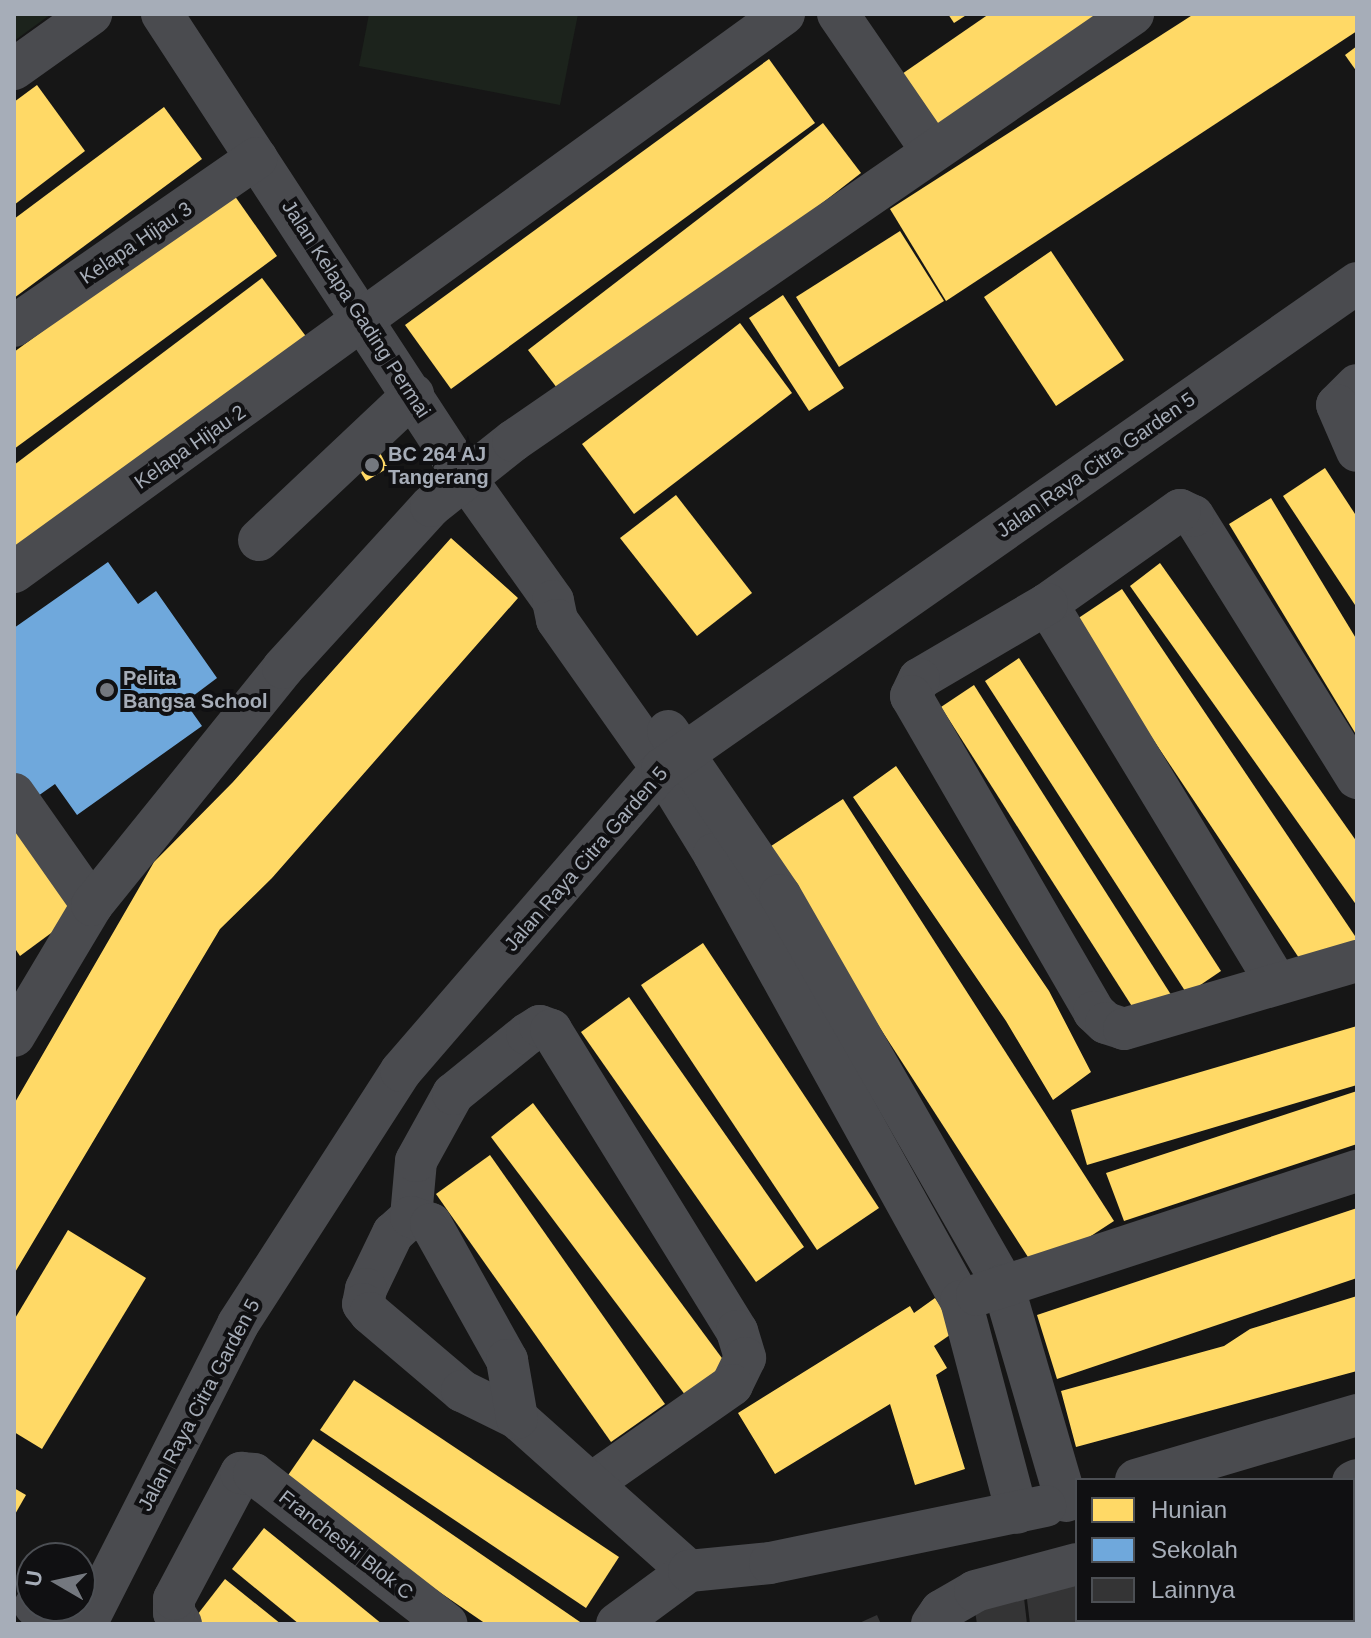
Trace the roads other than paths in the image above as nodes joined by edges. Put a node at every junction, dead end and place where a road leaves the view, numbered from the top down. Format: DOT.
graph roads {
  1 [pos="91,14"];
  2 [pos="162,14"];
  3 [pos="784,14"];
  4 [pos="838,14"];
  5 [pos="1133,14"];
  6 [pos="14,69"];
  7 [pos="931,150"];
  8 [pos="257,158"];
  9 [pos="1357,283"];
  10 [pos="365,322"];
  11 [pos="14,326"];
  12 [pos="1357,385"];
  13 [pos="413,395"];
  14 [pos="1357,451"];
  15 [pos="464,476"];
  16 [pos="259,540"];
  17 [pos="14,572"];
  18 [pos="1047,604"];
  19 [pos="673,760"];
  20 [pos="1357,778"];
  21 [pos="14,794"];
  22 [pos="764,904"];
  23 [pos="92,905"];
  24 [pos="1357,961"];
  25 [pos="1277,984"];
  26 [pos="14,1036"];
  27 [pos="1357,1171"];
  28 [pos="411,1217"];
  29 [pos="1003,1285"];
  30 [pos="961,1301"];
  31 [pos="1357,1415"];
  32 [pos="517,1418"];
  33 [pos="1143,1478"];
  34 [pos="592,1483"];
  35 [pos="1071,1499"];
  36 [pos="1017,1513"];
  37 [pos="1075,1565"];
  38 [pos="689,1571"];
  39 [pos="178,1619"];
  40 [pos="86,1624"];
  41 [pos="447,1624"];
  42 [pos="617,1624"];
  43 [pos="932,1624"];
  1 -- 6 [label="street"];
  2 -- 8 [label="street, Jalan Kelapa Gading Permai"];
  3 -- 10 [label="street, Kelapa Hijau 2"];
  4 -- 7 [label="street"];
  5 -- 7 [label="street"];
  7 -- 15 [label="street"];
  8 -- 10 [label="street, Jalan Kelapa Gading Permai"];
  8 -- 11 [label="street, Kelapa Hijau 3"];
  9 -- 19 [label="street, Jalan Raya Citra Garden 5"];
  10 -- 13 [label="street, Jalan Kelapa Gading Permai"];
  10 -- 17 [label="street, Kelapa Hijau 2"];
  12 -- 14 [label="street"];
  13 -- 15 [label="street, Jalan Kelapa Gading Permai"];
  13 -- 16 [label="street"];
  15 -- 19 [label="street, Jalan Kelapa Gading Permai"];
  15 -- 23 [label="street"];
  18 -- 20 [label="street"];
  18 -- 25 [label="street"];
  18 -- 25 [label="street"];
  19 -- 22 [label="street, Jalan Kelapa Gading Permai"];
  19 -- 40 [label="street, Jalan Raya Citra Garden 5"];
  21 -- 23 [label="street"];
  22 -- 29 [label="street"];
  22 -- 30 [label="street"];
  23 -- 26 [label="street"];
  24 -- 25 [label="street"];
  27 -- 29 [label="street"];
  28 -- 32 [label="street"];
  28 -- 32 [label="street"];
  28 -- 34 [label="street"];
  29 -- 30 [label="street"];
  29 -- 35 [label="street"];
  30 -- 36 [label="street"];
  31 -- 33 [label="street"];
  32 -- 34 [label="street"];
  34 -- 38 [label="street"];
  35 -- 36 [label="street"];
  36 -- 38 [label="street"];
  37 -- 43 [label="street"];
  38 -- 42 [label="street"];
  39 -- 41 [label="street, Francheshi Blok C"];
}
